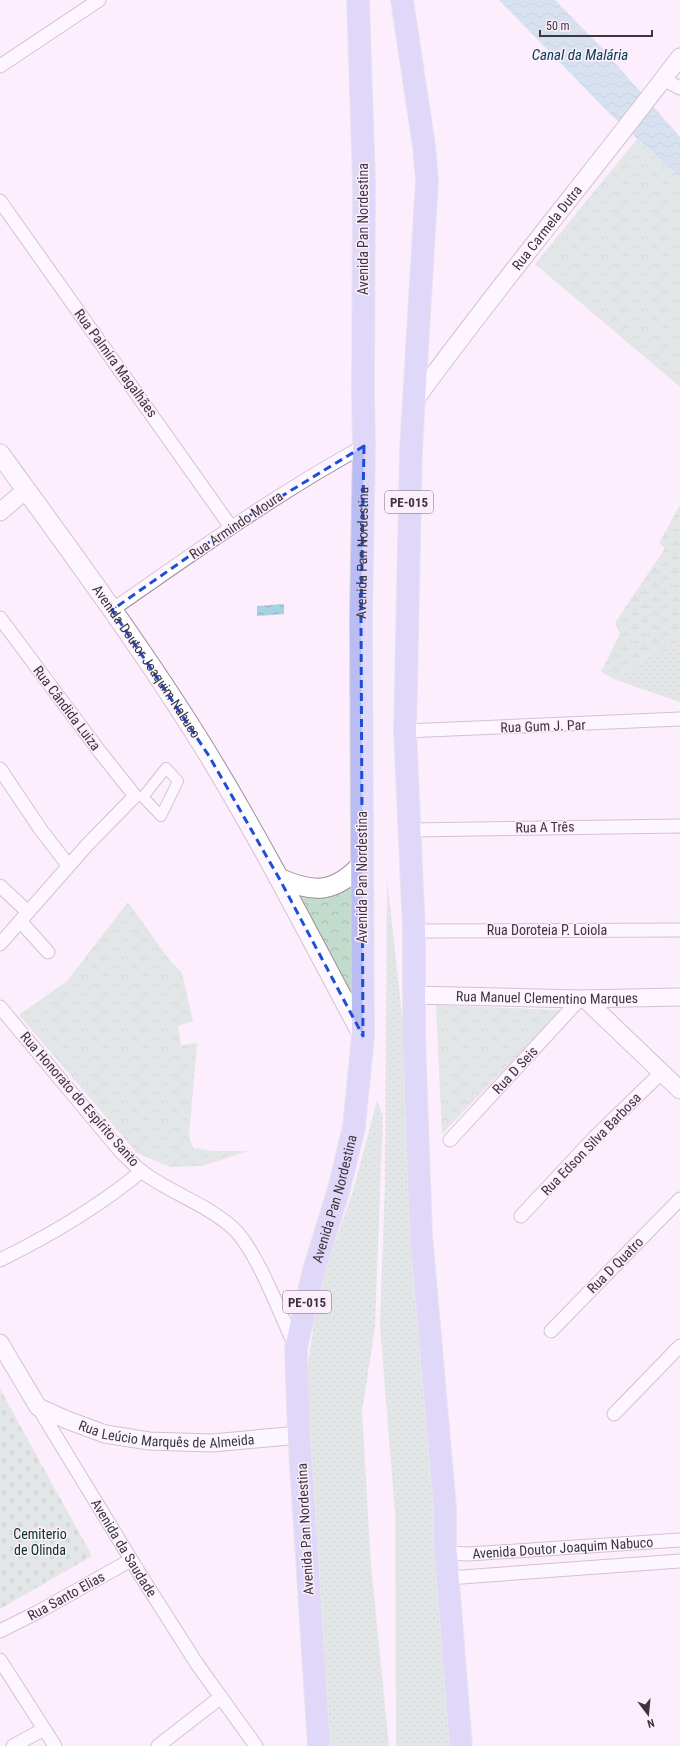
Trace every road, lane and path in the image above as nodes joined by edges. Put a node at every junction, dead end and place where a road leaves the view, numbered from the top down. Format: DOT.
graph roads {
  1 [pos="99,0"];
  2 [pos="358,0"];
  3 [pos="402,0"];
  4 [pos="680,57"];
  5 [pos="0,66"];
  6 [pos="663,79"];
  7 [pos="680,88"];
  8 [pos="0,200"];
  9 [pos="415,400"];
  10 [pos="364,446"];
  11 [pos="0,454"];
  12 [pos="26,490"];
  13 [pos="0,512"];
  14 [pos="231,527"];
  15 [pos="112,610"];
  16 [pos="0,618"];
  17 [pos="680,718"];
  18 [pos="405,731"];
  19 [pos="0,769"];
  20 [pos="680,826"];
  21 [pos="410,830"];
  22 [pos="363,863"];
  23 [pos="68,865"];
  24 [pos="279,878"];
  25 [pos="0,886"];
  26 [pos="24,916"];
  27 [pos="680,930"];
  28 [pos="414,931"];
  29 [pos="0,944"];
  30 [pos="48,952"];
  31 [pos="413,995"];
  32 [pos="680,996"];
  33 [pos="582,999"];
  34 [pos="0,1007"];
  35 [pos="362,1036"];
  36 [pos="662,1072"];
  37 [pos="680,1090"];
  38 [pos="450,1140"];
  39 [pos="142,1171"];
  40 [pos="680,1199"];
  41 [pos="520,1216"];
  42 [pos="0,1260"];
  43 [pos="551,1331"];
  44 [pos="0,1343"];
  45 [pos="680,1346"];
  46 [pos="296,1348"];
  47 [pos="38,1406"];
  48 [pos="614,1414"];
  49 [pos="299,1435"];
  50 [pos="680,1540"];
  51 [pos="446,1553"];
  52 [pos="131,1560"];
  53 [pos="680,1561"];
  54 [pos="448,1578"];
  55 [pos="0,1631"];
  56 [pos="0,1660"];
  57 [pos="222,1698"];
  58 [pos="44,1729"];
  59 [pos="13,1746"];
  60 [pos="55,1746"];
  61 [pos="158,1746"];
  62 [pos="256,1746"];
  63 [pos="319,1746"];
  64 [pos="461,1746"];
  1 -- 5 [label="street"];
  2 -- 10 [label="highway, Avenida Pan Nordestina / PE-015"];
  3 -- 9 [label="highway, PE-015"];
  4 -- 6 [label="street, Rua Carmela Dutra"];
  6 -- 7 [label="street"];
  6 -- 9 [label="street, Rua Carmela Dutra"];
  8 -- 14 [label="street, Rua Palmira Magalhães"];
  9 -- 18 [label="highway, PE-015"];
  10 -- 14 [label="street, Rua Armindo Moura"];
  10 -- 22 [label="highway, Avenida Pan Nordestina / PE-015"];
  11 -- 12 [label="main road, Avenida Doutor Joaquim Nabuco"];
  12 -- 13 [label="street"];
  12 -- 15 [label="main road, Avenida Doutor Joaquim Nabuco"];
  14 -- 15 [label="street, Rua Armindo Moura"];
  15 -- 24 [label="main road, Avenida Doutor Joaquim Nabuco"];
  16 -- 23 [label="street, Rua Cândida Luiza"];
  17 -- 18 [label="street, Rua Gum J. Par"];
  18 -- 21 [label="highway, PE-015"];
  19 -- 23 [label="street"];
  20 -- 21 [label="street, Rua A Três"];
  21 -- 28 [label="highway, PE-015"];
  22 -- 24 [label="main road"];
  22 -- 35 [label="highway, Avenida Pan Nordestina / PE-015"];
  23 -- 26 [label="street"];
  24 -- 35 [label="main road, Avenida Doutor Joaquim Nabuco"];
  25 -- 26 [label="street"];
  26 -- 29 [label="street"];
  26 -- 30 [label="street"];
  27 -- 28 [label="street, Rua Doroteia P. Loiola"];
  28 -- 31 [label="highway, PE-015"];
  31 -- 33 [label="street, Rua Manuel Clementino Marques"];
  31 -- 51 [label="highway, PE-015"];
  32 -- 33 [label="street, Rua Manuel Clementino Marques"];
  33 -- 36 [label="street"];
  33 -- 38 [label="street, Rua D Seis"];
  34 -- 39 [label="street, Rua Honorato do Espírito Santo"];
  35 -- 46 [label="highway, Avenida Pan Nordestina / PE-015"];
  36 -- 37 [label="street"];
  36 -- 41 [label="street, Rua Edson Silva Barbosa"];
  39 -- 42 [label="street"];
  39 -- 46 [label="street, Rua Honorato do Espírito Santo"];
  40 -- 43 [label="street, Rua D Quatro"];
  44 -- 47 [label="street, Avenida da Saudade"];
  45 -- 48 [label="street"];
  46 -- 49 [label="highway, Avenida Pan Nordestina / PE-015"];
  47 -- 49 [label="street, Rua Leúcio Marquês de Almeida"];
  47 -- 52 [label="street, Avenida da Saudade"];
  49 -- 63 [label="highway, Avenida Pan Nordestina / PE-015"];
  50 -- 51 [label="street, Avenida Doutor Joaquim Nabuco"];
  51 -- 54 [label="highway, PE-015"];
  52 -- 55 [label="street, Rua Santo Elias"];
  52 -- 57 [label="street, Avenida da Saudade"];
  53 -- 54 [label="street, Avenida Doutor Joaquim Nabuco"];
  54 -- 64 [label="highway, PE-015"];
  56 -- 58 [label="street"];
  57 -- 61 [label="street"];
  57 -- 62 [label="street, Avenida da Saudade"];
  58 -- 59 [label="street"];
  58 -- 60 [label="street"];
}
